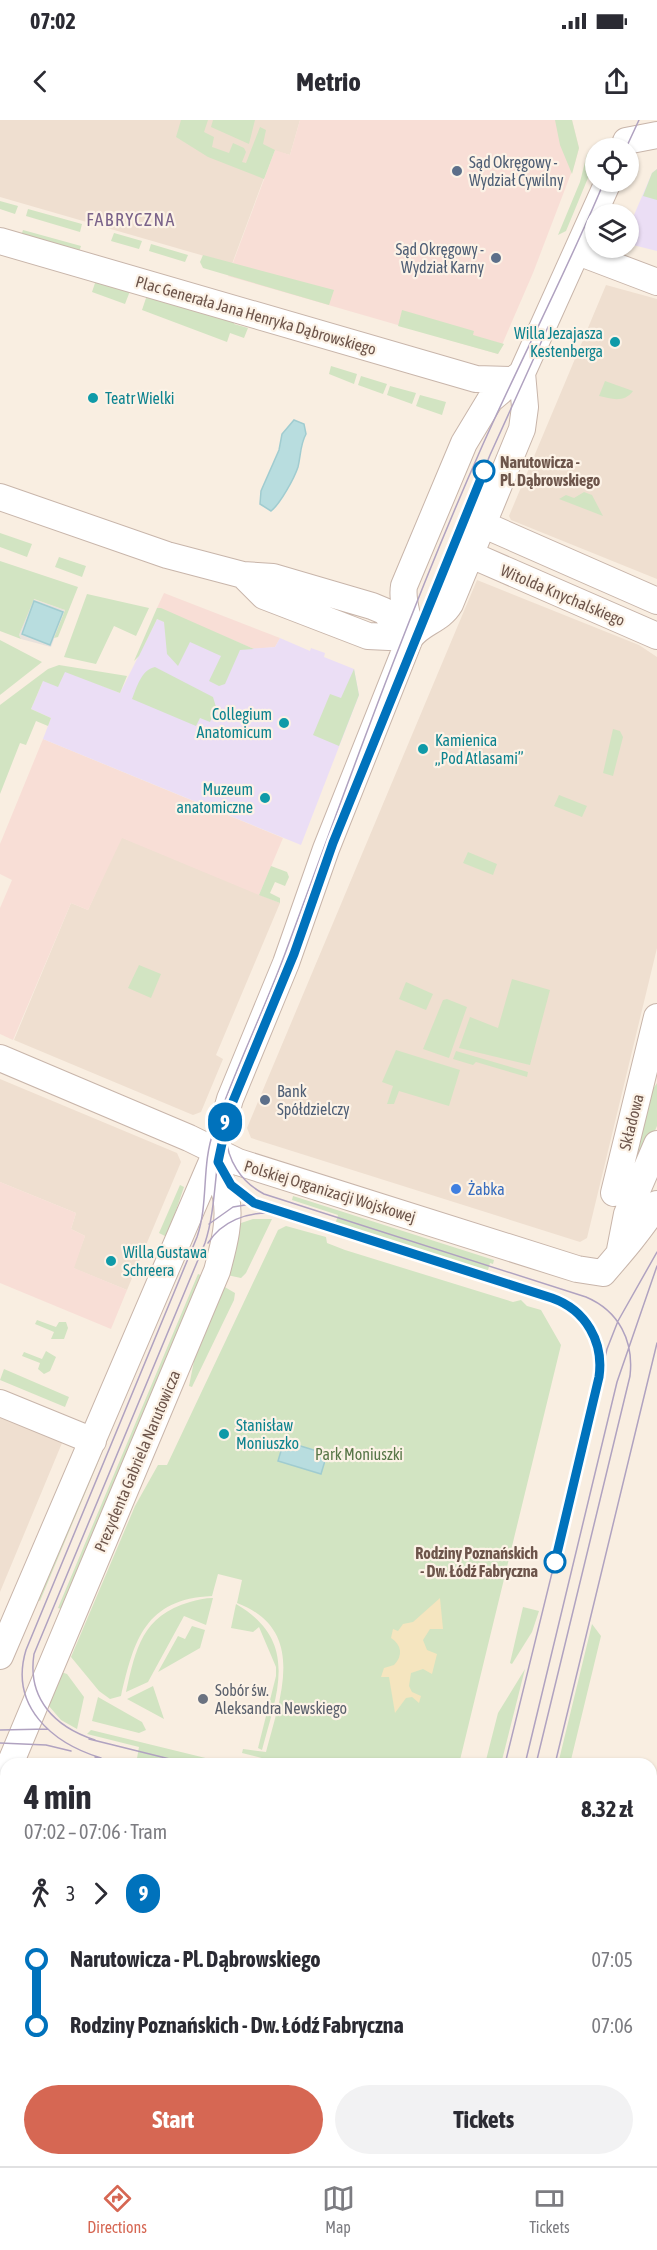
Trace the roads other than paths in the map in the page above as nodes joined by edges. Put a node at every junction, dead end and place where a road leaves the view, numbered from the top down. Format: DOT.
graph roads {
  1 [pos="657,135"];
  2 [pos="627,137"];
  3 [pos="604,192"];
  4 [pos="0,241"];
  5 [pos="578,252"];
  6 [pos="657,282"];
  7 [pos="518,376"];
  8 [pos="0,497"];
  9 [pos="482,524"];
  10 [pos="470,554"];
  11 [pos="657,601"];
  12 [pos="657,636"];
  13 [pos="410,638"];
  14 [pos="657,1017"];
  15 [pos="0,1059"];
  16 [pos="657,1144"];
  17 [pos="216,1152"];
  18 [pos="614,1193"];
  19 [pos="657,1204"];
  20 [pos="620,1250"];
  21 [pos="0,1403"];
  22 [pos="93,1441"];
  23 [pos="0,1656"];
  24 [pos="13,1758"];
  1 -- 2 [label="street"];
  3 -- 5 [label="street, Prezydenta Gabriela Narutowicza"];
  4 -- 7 [label="street, Plac Generała Jana Henryka Dąbrowskiego"];
  5 -- 6 [label="street"];
  5 -- 7 [label="street, Prezydenta Gabriela Narutowicza"];
  7 -- 9 [label="street, Prezydenta Gabriela Narutowicza"];
  7 -- 13 [label="street, Prezydenta Gabriela Narutowicza"];
  8 -- 13 [label="street"];
  9 -- 10 [label="street, Prezydenta Gabriela Narutowicza"];
  9 -- 11 [label="street, Witolda Knychalskiego"];
  10 -- 12 [label="street, Witolda Knychalskiego"];
  10 -- 13 [label="street, Prezydenta Gabriela Narutowicza"];
  13 -- 17 [label="street, Prezydenta Gabriela Narutowicza"];
  14 -- 18 [label="street, Składowa"];
  15 -- 17 [label="street, Polskiej Organizacji Wojskowej"];
  16 -- 20 [label="street"];
  17 -- 20 [label="street, Polskiej Organizacji Wojskowej"];
  17 -- 22 [label="street, Prezydenta Gabriela Narutowicza"];
  17 -- 24 [label="street, Prezydenta Gabriela Narutowicza"];
  19 -- 20 [label="street"];
  21 -- 22 [label="street"];
  22 -- 23 [label="street, Prezydenta Gabriela Narutowicza"];
}
